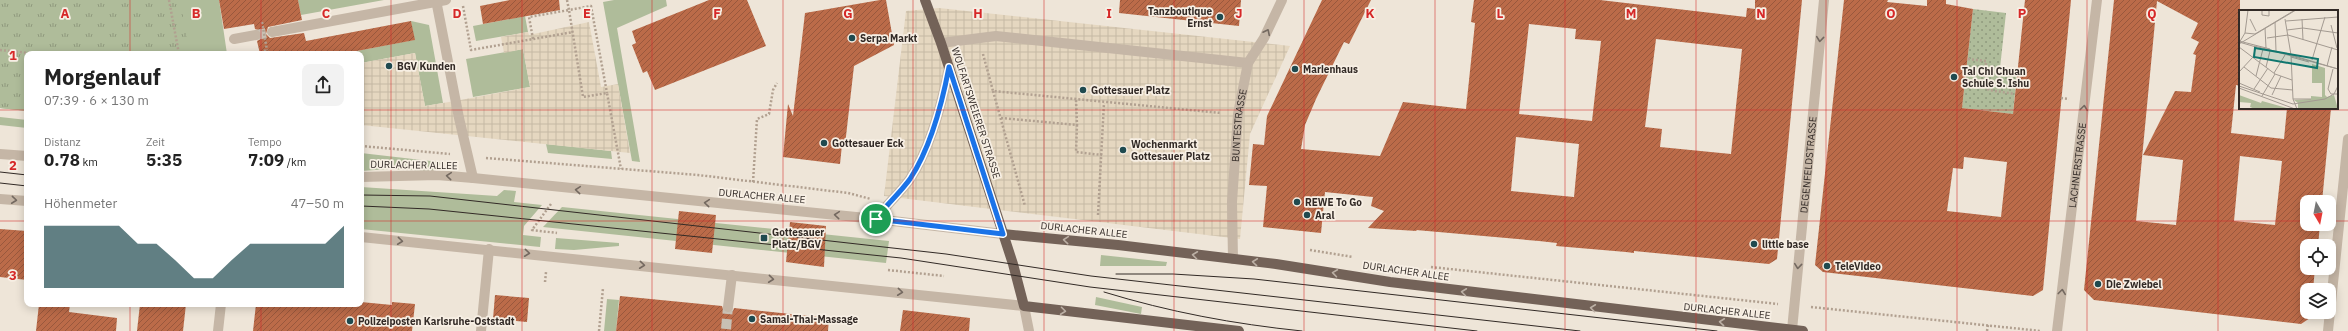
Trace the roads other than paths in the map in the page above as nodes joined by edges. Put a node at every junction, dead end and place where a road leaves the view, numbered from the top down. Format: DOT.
graph roads {
  1 [pos="925,0"];
  2 [pos="1282,0"];
  3 [pos="1824,0"];
  4 [pos="2097,0"];
  5 [pos="440,1"];
  6 [pos="272,32"];
  7 [pos="256,35"];
  8 [pos="234,39"];
  9 [pos="941,43"];
  10 [pos="1248,63"];
  11 [pos="949,67"];
  12 [pos="2348,139"];
  13 [pos="0,154"];
  14 [pos="24,156"];
  15 [pos="364,177"];
  16 [pos="473,178"];
  17 [pos="0,199"];
  18 [pos="24,201"];
  19 [pos="876,219"];
  20 [pos="1003,234"];
  21 [pos="364,237"];
  22 [pos="489,249"];
  23 [pos="1233,259"];
  24 [pos="732,274"];
  25 [pos="1024,306"];
  26 [pos="221,307"];
  27 [pos="728,307"];
  28 [pos="1792,330"];
  29 [pos="218,331"];
  30 [pos="481,331"];
  31 [pos="1029,331"];
  32 [pos="1239,331"];
  33 [pos="1803,331"];
  34 [pos="2057,331"];
  35 [pos="2328,331"];
  1 -- 9 [label="main road, WOLFARTSWEIERER STRASSE"];
  10 -- 2 [label="street, BUNTESTRASSE, one-way"];
  3 -- 28 [label="street, DEGENFELDSTRASSE, one-way"];
  34 -- 4 [label="street, LACHNERSTRASSE, one-way"];
  5 -- 6 [label="street"];
  5 -- 16 [label="street"];
  7 -- 8 [label="street"];
  9 -- 10 [label="street"];
  9 -- 11 [label="main road, WOLFARTSWEIERER STRASSE"];
  10 -- 23 [label="street, BUNTESTRASSE"];
  11 -- 19 [label="street"];
  11 -- 20 [label="main road, WOLFARTSWEIERER STRASSE"];
  12 -- 35 [label="street"];
  13 -- 14 [label="street"];
  16 -- 15 [label="street, DURLACHER ALLEE, one-way"];
  19 -- 16 [label="street, DURLACHER ALLEE, one-way"];
  17 -- 18 [label="street, one-way"];
  19 -- 20 [label="street, DURLACHER ALLEE"];
  23 -- 20 [label="main road, DURLACHER ALLEE, one-way"];
  20 -- 25 [label="main road, WOLFARTSWEIERER STRASSE"];
  21 -- 22 [label="street, one-way"];
  22 -- 24 [label="street, one-way"];
  22 -- 30 [label="street"];
  28 -- 23 [label="main road, DURLACHER ALLEE, one-way"];
  24 -- 25 [label="street, one-way"];
  24 -- 27 [label="street"];
  25 -- 31 [label="street"];
  25 -- 32 [label="main road, one-way"];
  26 -- 29 [label="street"];
  28 -- 33 [label="main road, DURLACHER ALLEE"];
}
